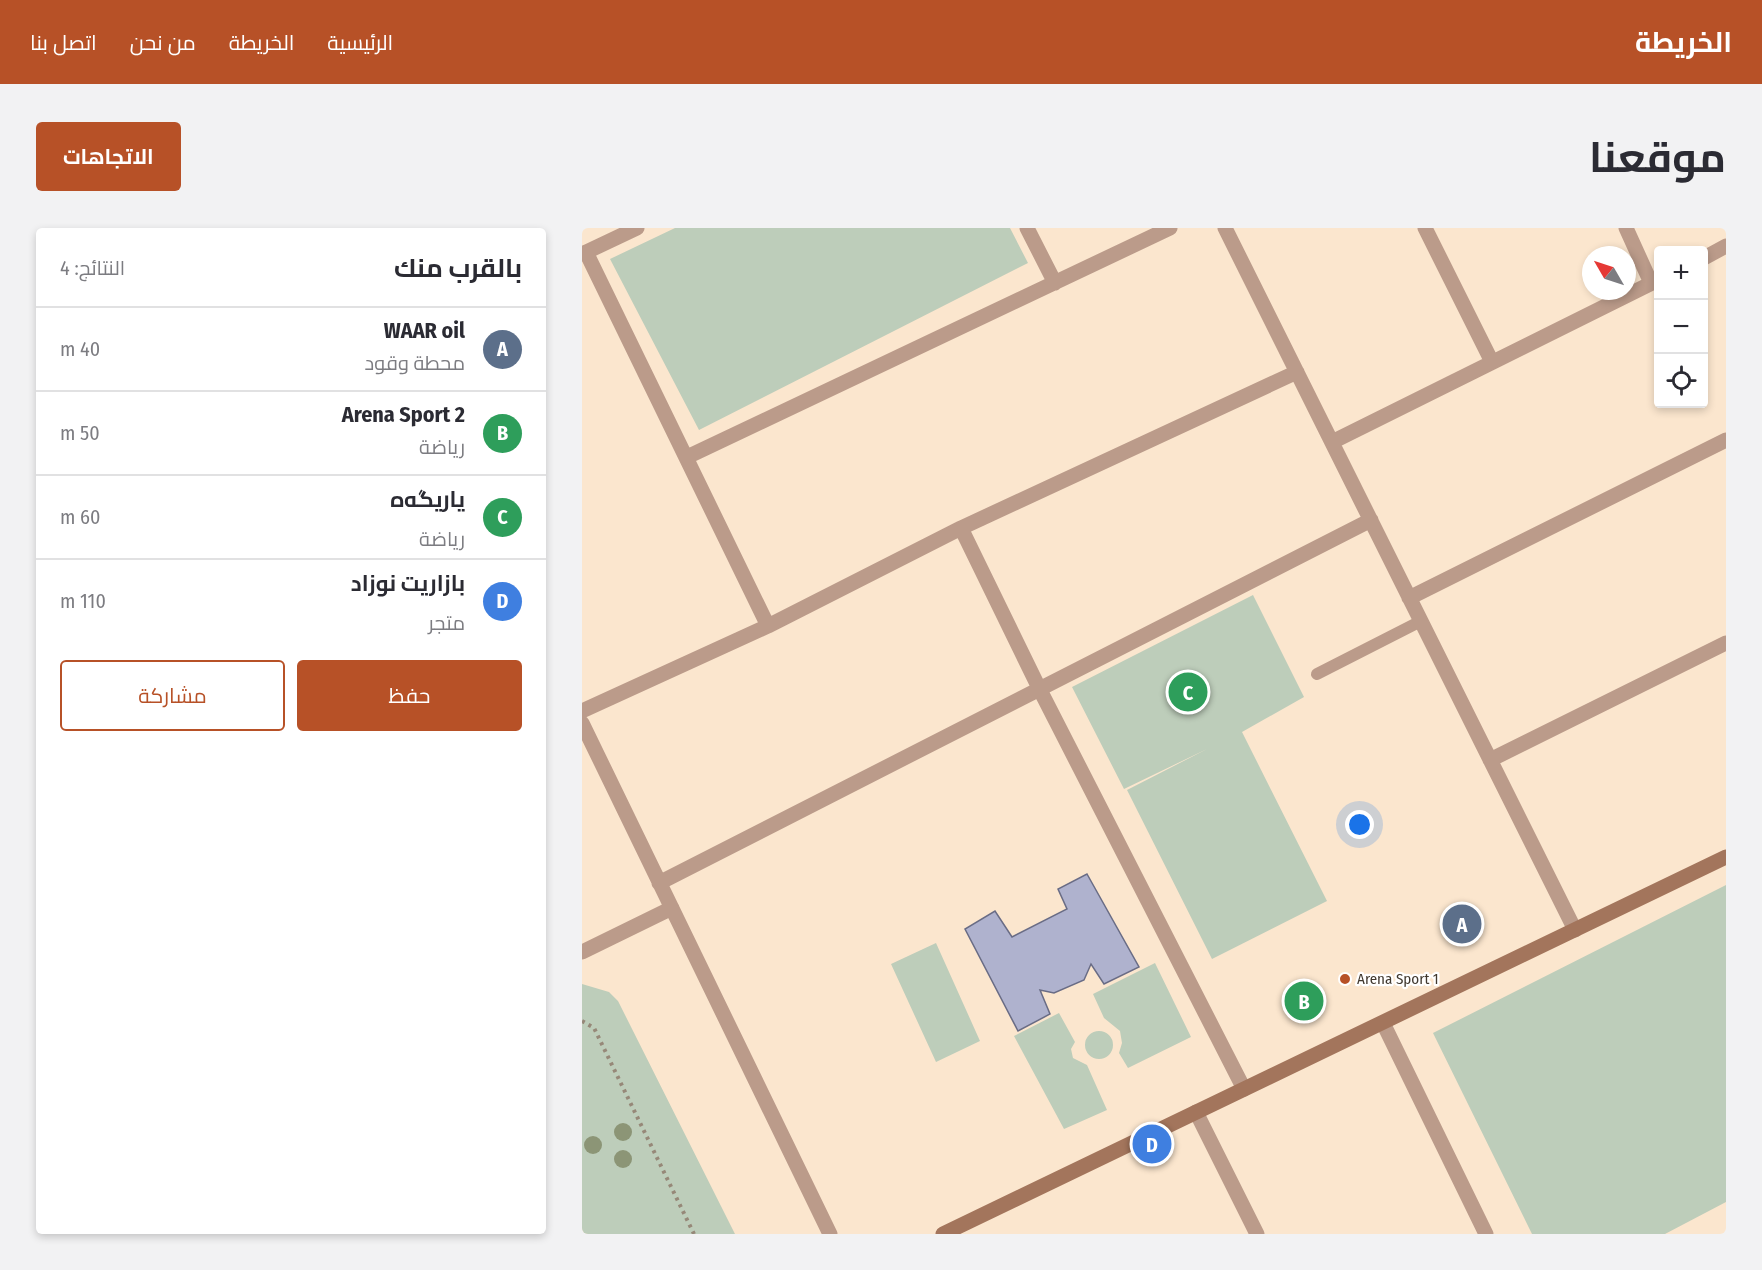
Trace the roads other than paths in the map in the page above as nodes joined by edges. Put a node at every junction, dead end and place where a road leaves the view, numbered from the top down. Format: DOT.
graph roads {
  1 [pos="637,228"];
  2 [pos="1027,228"];
  3 [pos="1170,228"];
  4 [pos="1225,228"];
  5 [pos="1425,228"];
  6 [pos="1626,228"];
  7 [pos="1726,246"];
  8 [pos="584,253"];
  9 [pos="1708,256"];
  10 [pos="1654,280"];
  11 [pos="1654,282"];
  12 [pos="1054,283"];
  13 [pos="1492,362"];
  14 [pos="1297,372"];
  15 [pos="1726,440"];
  16 [pos="1332,442"];
  17 [pos="687,457"];
  18 [pos="1371,520"];
  19 [pos="961,528"];
  20 [pos="1409,597"];
  21 [pos="1421,621"];
  22 [pos="768,626"];
  23 [pos="1726,643"];
  24 [pos="1317,674"];
  25 [pos="1039,688"];
  26 [pos="582,711"];
  27 [pos="582,723"];
  28 [pos="586,740"];
  29 [pos="1490,760"];
  30 [pos="1726,857"];
  31 [pos="659,883"];
  32 [pos="672,908"];
  33 [pos="1575,930"];
  34 [pos="582,952"];
  35 [pos="1383,1023"];
  36 [pos="1244,1089"];
  37 [pos="1196,1112"];
  38 [pos="830,1234"];
  39 [pos="943,1234"];
  40 [pos="1257,1234"];
  41 [pos="1486,1234"];
  1 -- 8 [label="street"];
  2 -- 12 [label="street"];
  3 -- 12 [label="street"];
  4 -- 14 [label="street"];
  5 -- 13 [label="street"];
  6 -- 10 [label="street"];
  7 -- 9 [label="street"];
  8 -- 17 [label="street"];
  11 -- 13 [label="street"];
  12 -- 17 [label="street"];
  13 -- 16 [label="street"];
  14 -- 16 [label="street"];
  14 -- 19 [label="street"];
  15 -- 20 [label="street"];
  16 -- 18 [label="street"];
  17 -- 22 [label="street"];
  18 -- 20 [label="street"];
  18 -- 25 [label="street"];
  19 -- 22 [label="street"];
  19 -- 25 [label="street"];
  20 -- 21 [label="street"];
  21 -- 24 [label="lane"];
  21 -- 29 [label="street"];
  22 -- 26 [label="street"];
  23 -- 29 [label="street"];
  25 -- 31 [label="street"];
  25 -- 36 [label="street"];
  27 -- 28 [label="street"];
  28 -- 31 [label="street"];
  29 -- 33 [label="street"];
  30 -- 33 [label="street"];
  31 -- 32 [label="street"];
  32 -- 34 [label="street"];
  32 -- 38 [label="street"];
  33 -- 35 [label="street"];
  35 -- 36 [label="street"];
  35 -- 41 [label="street"];
  36 -- 37 [label="street"];
  37 -- 39 [label="street"];
  37 -- 40 [label="street"];
}
